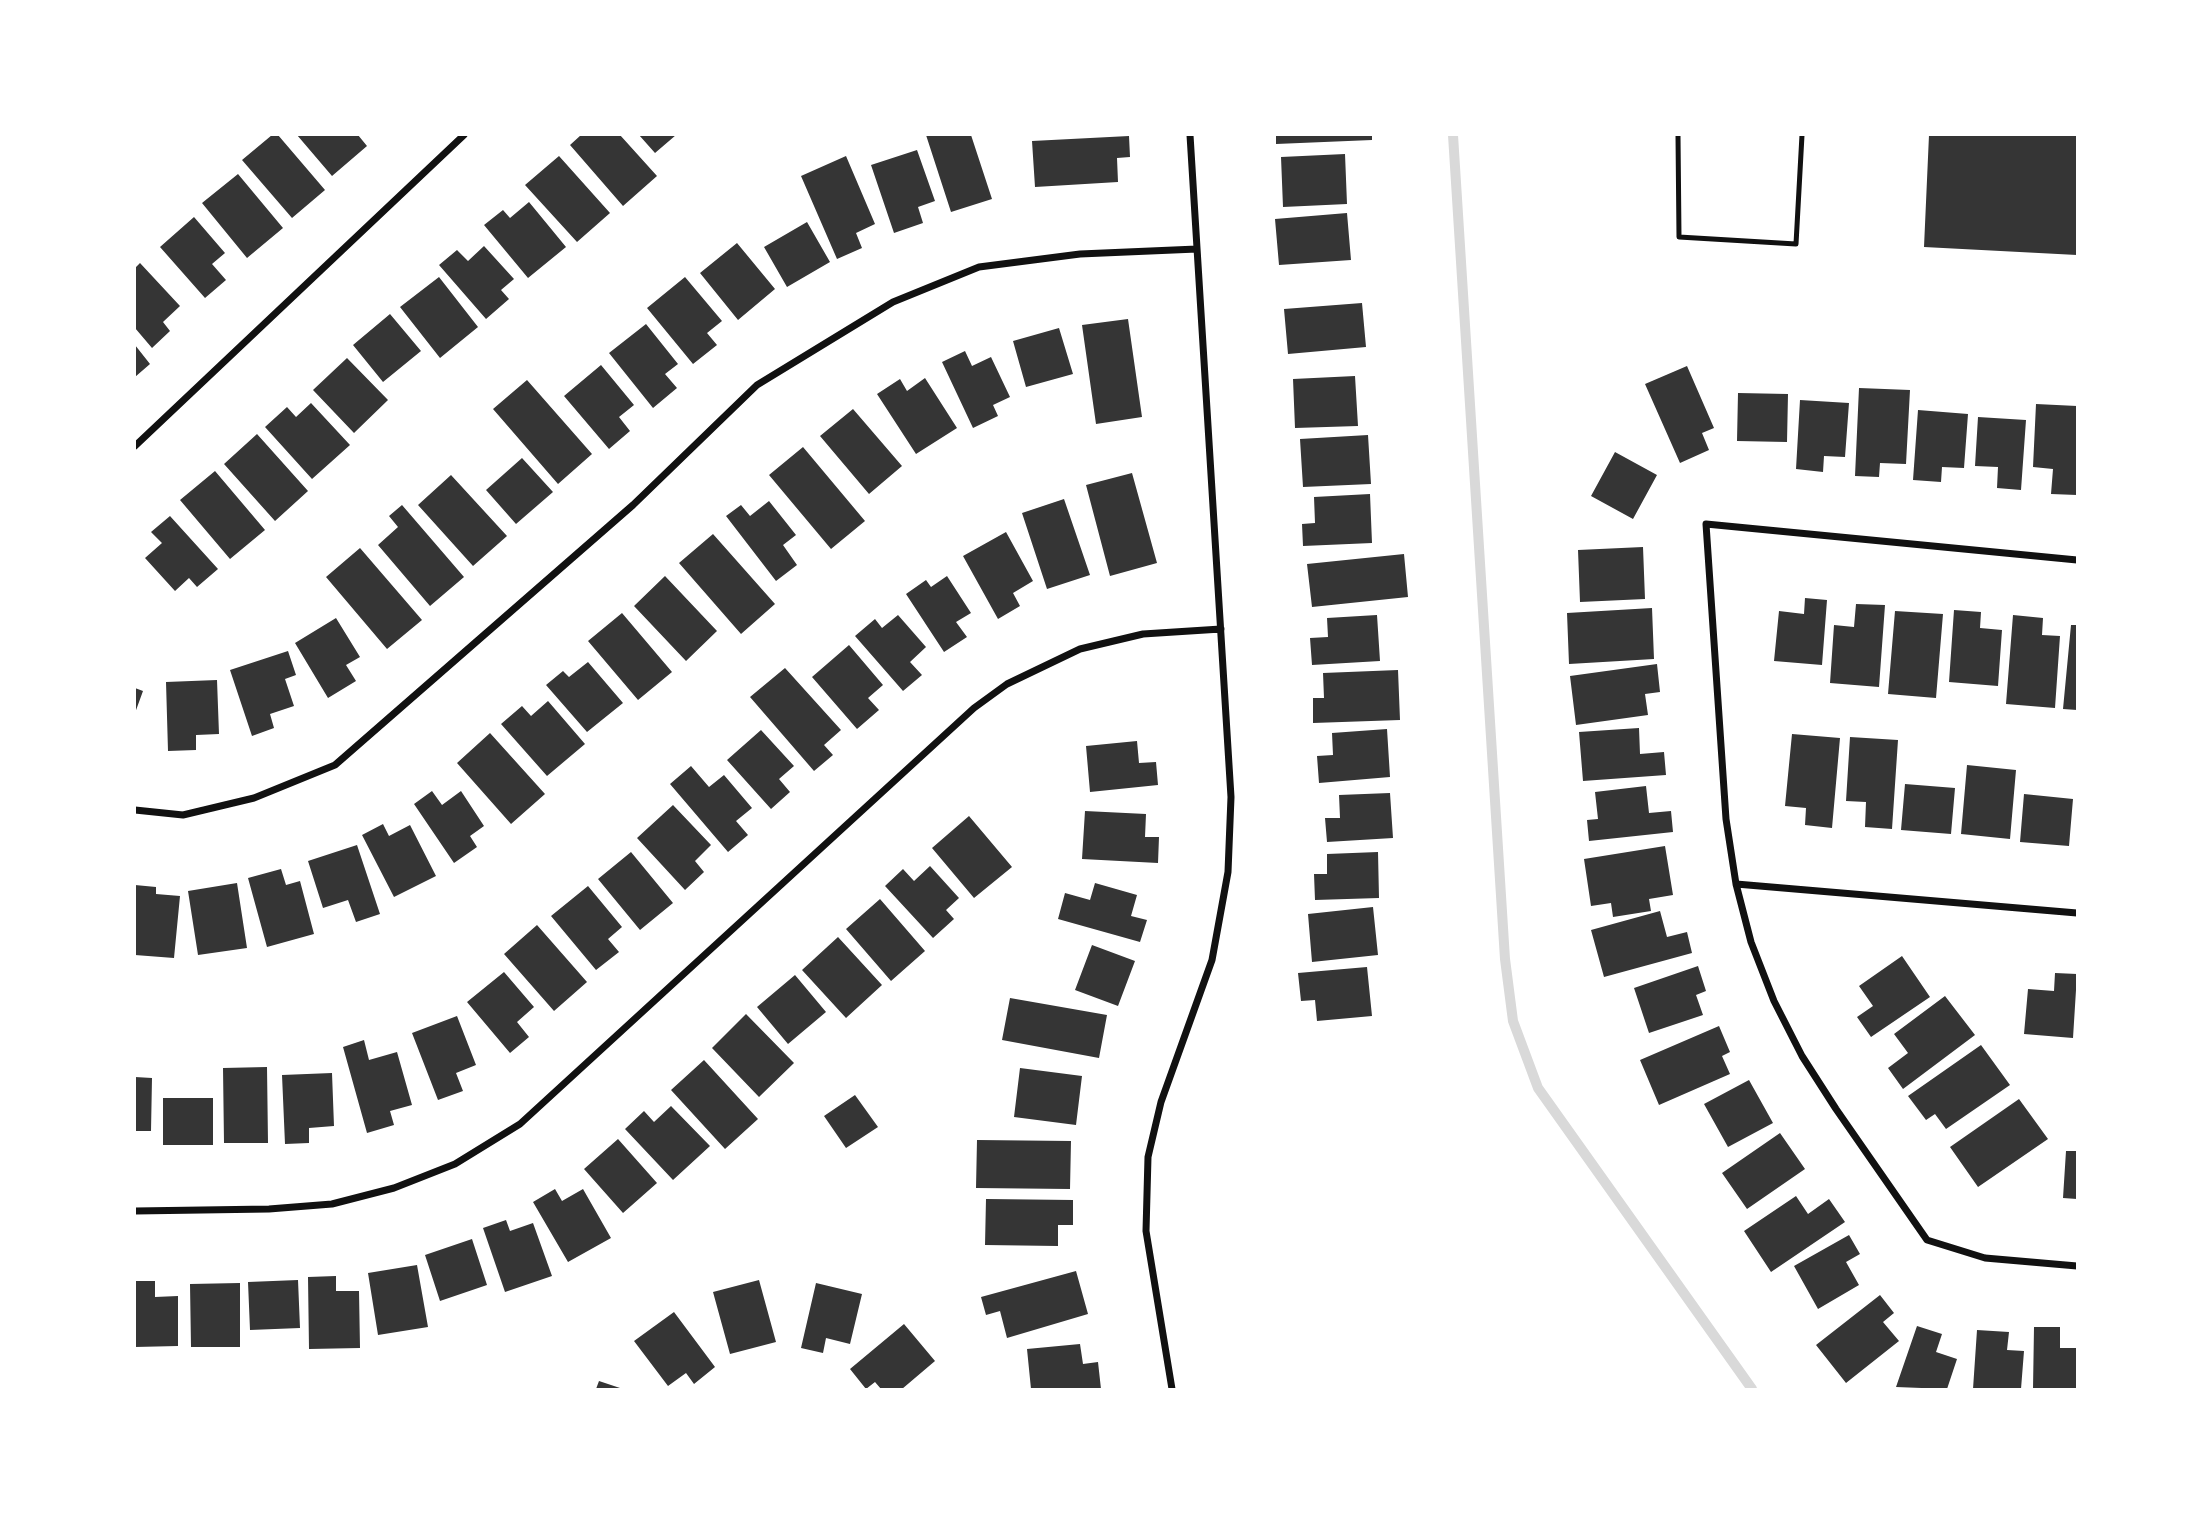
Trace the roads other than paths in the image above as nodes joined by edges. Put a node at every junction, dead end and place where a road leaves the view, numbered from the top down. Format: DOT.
graph roads {
  1 [pos="464,135"];
  2 [pos="1190,135"];
  3 [pos="1678,135"];
  4 [pos="1802,135"];
  5 [pos="1197,249"];
  6 [pos="135,446"];
  7 [pos="2077,559"];
  8 [pos="1221,628"];
  9 [pos="135,810"];
  10 [pos="1736,884"];
  11 [pos="2077,913"];
  12 [pos="135,1211"];
  13 [pos="2077,1266"];
  14 [pos="1172,1389"];
  1 -- 6 [label="street"];
  2 -- 5 [label="street"];
  3 -- 4 [label="lane"];
  5 -- 8 [label="street"];
  5 -- 9 [label="street"];
  7 -- 10 [label="street"];
  8 -- 12 [label="street"];
  8 -- 14 [label="street"];
  10 -- 11 [label="street"];
  10 -- 13 [label="street"];
}
